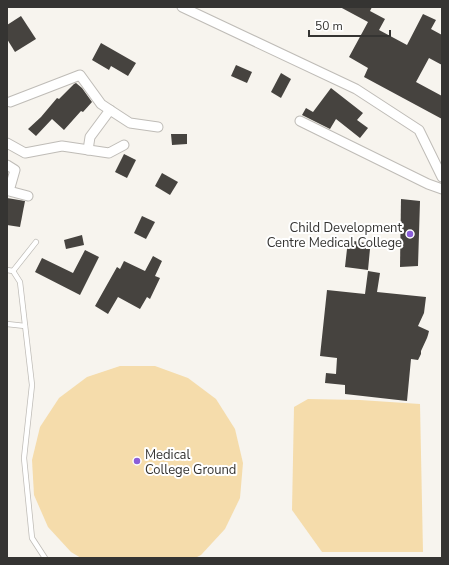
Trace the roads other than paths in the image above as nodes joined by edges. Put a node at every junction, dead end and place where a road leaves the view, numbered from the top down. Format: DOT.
graph roads {
  1 [pos="182,7"];
  2 [pos="8,102"];
  3 [pos="110,110"];
  4 [pos="300,121"];
  5 [pos="158,127"];
  6 [pos="7,143"];
  7 [pos="124,145"];
  8 [pos="88,150"];
  9 [pos="7,165"];
  10 [pos="442,177"];
  11 [pos="442,189"];
  12 [pos="28,196"];
  13 [pos="36,242"];
  14 [pos="7,270"];
  15 [pos="13,271"];
  16 [pos="7,324"];
  17 [pos="25,326"];
  18 [pos="45,558"];
  1 -- 10 [label="street"];
  2 -- 3 [label="street"];
  3 -- 5 [label="street"];
  3 -- 8 [label="street"];
  4 -- 11 [label="street"];
  6 -- 8 [label="street"];
  7 -- 8 [label="street"];
  9 -- 12 [label="street"];
  13 -- 15 [label="lane"];
  14 -- 15 [label="lane"];
  15 -- 17 [label="lane"];
  16 -- 17 [label="lane"];
  17 -- 18 [label="lane"];
}
